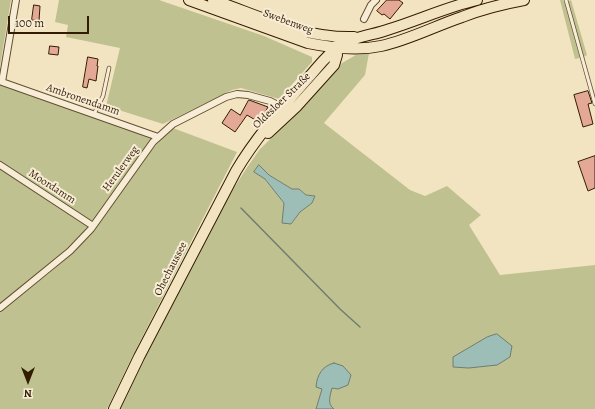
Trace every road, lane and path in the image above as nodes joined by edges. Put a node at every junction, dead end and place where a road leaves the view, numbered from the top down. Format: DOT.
graph roads {
  1 [pos="16,0"];
  2 [pos="189,0"];
  3 [pos="213,0"];
  4 [pos="376,0"];
  5 [pos="477,0"];
  6 [pos="524,0"];
  7 [pos="566,0"];
  8 [pos="364,19"];
  9 [pos="330,37"];
  10 [pos="356,37"];
  11 [pos="308,43"];
  12 [pos="337,48"];
  13 [pos="358,48"];
  14 [pos="334,65"];
  15 [pos="320,66"];
  16 [pos="109,68"];
  17 [pos="595,87"];
  18 [pos="591,88"];
  19 [pos="595,104"];
  20 [pos="297,106"];
  21 [pos="282,108"];
  22 [pos="94,114"];
  23 [pos="281,121"];
  24 [pos="158,137"];
  25 [pos="255,144"];
  26 [pos="0,165"];
  27 [pos="93,226"];
  28 [pos="0,308"];
  29 [pos="114,409"];
  1 -- 22 [label="street, Ambronendamm"];
  2 -- 11 [label="main road, Swebenweg"];
  3 -- 9 [label="main road, Swebenweg"];
  4 -- 8 [label="street"];
  5 -- 10 [label="main road, Oldesloer Straße"];
  6 -- 13 [label="main road"];
  7 -- 18 [label="lane"];
  9 -- 10 [label="main road, Swebenweg"];
  9 -- 12 [label="main road"];
  10 -- 12 [label="main road, Oldesloer Straße"];
  11 -- 12 [label="main road, Swebenweg"];
  11 -- 15 [label="main road"];
  12 -- 13 [label="main road, Swebenweg"];
  12 -- 14 [label="main road"];
  12 -- 15 [label="main road, Oldesloer Straße"];
  13 -- 14 [label="main road, Oldesloer Straße"];
  14 -- 20 [label="main road, Oldesloer Straße"];
  15 -- 21 [label="main road, Oldesloer Straße"];
  16 -- 22 [label="lane"];
  17 -- 18 [label="lane"];
  18 -- 19 [label="lane"];
  20 -- 21 [label="street"];
  20 -- 23 [label="main road, Oldesloer Straße"];
  21 -- 23 [label="street"];
  21 -- 24 [label="street, Herulerweg"];
  21 -- 25 [label="main road, Oldesloer Straße"];
  22 -- 24 [label="street, Ambronendamm"];
  23 -- 25 [label="main road, Oldesloer Straße"];
  24 -- 27 [label="street, Herulerweg"];
  25 -- 29 [label="main road, Ohechaussee"];
  26 -- 27 [label="street, Moordamm"];
  27 -- 28 [label="street, Herulerweg"];
}
